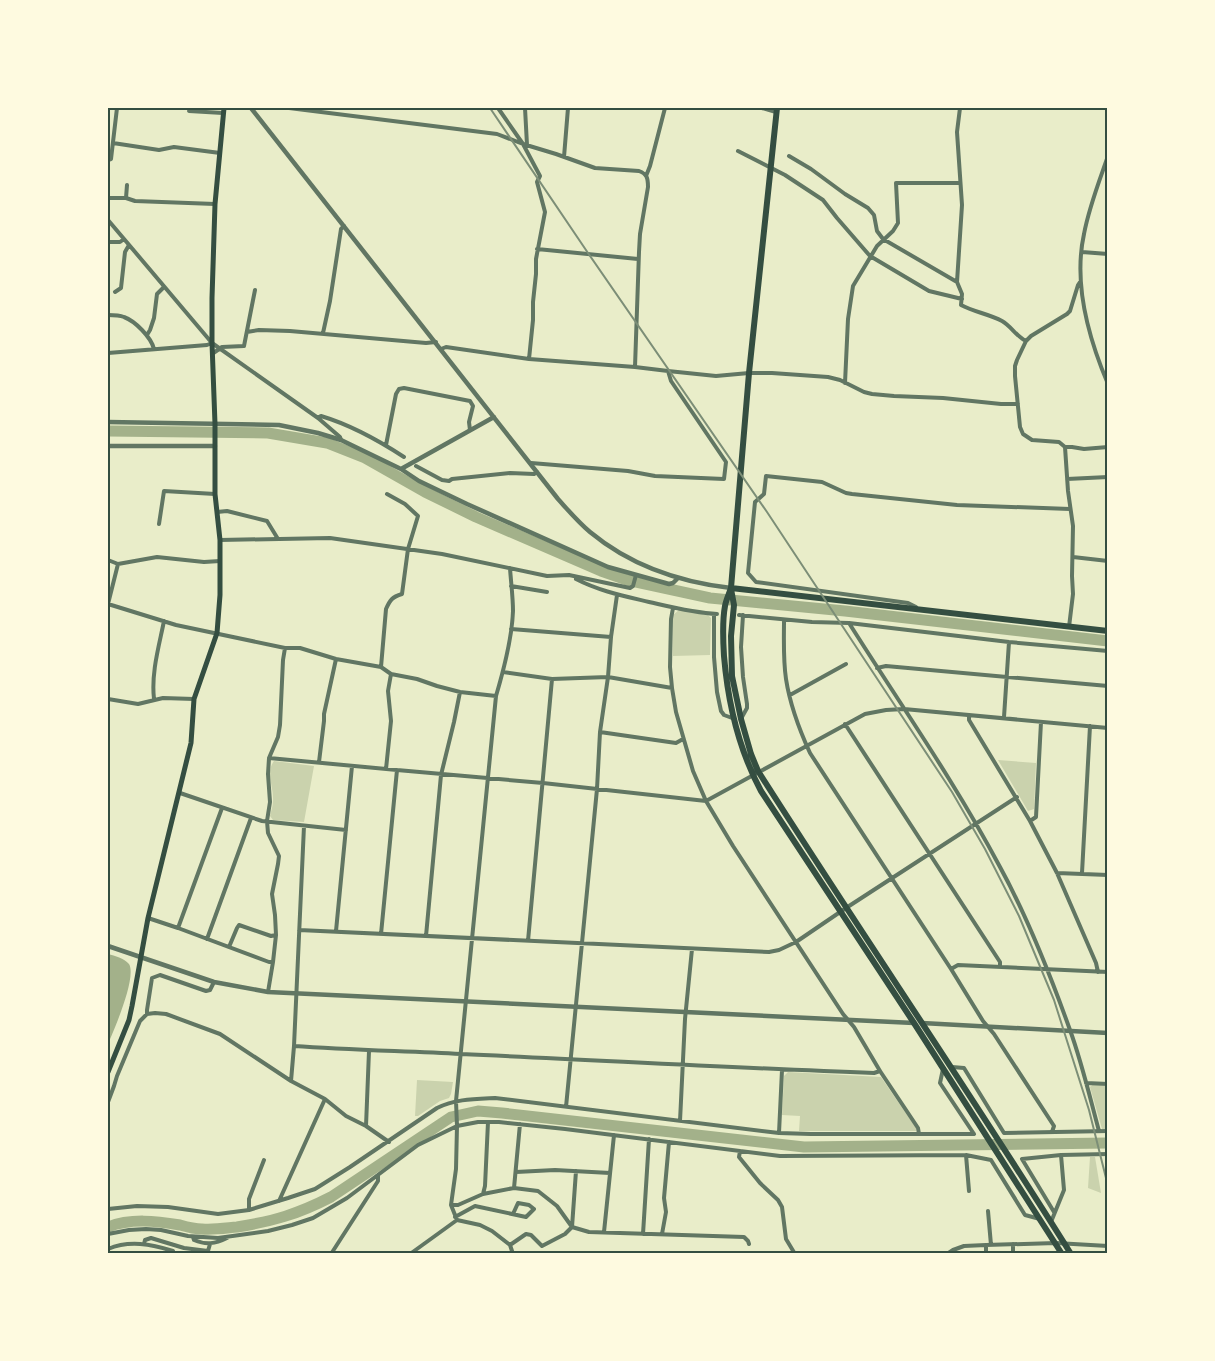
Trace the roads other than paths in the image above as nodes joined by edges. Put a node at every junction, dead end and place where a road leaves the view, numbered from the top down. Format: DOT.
graph roads {
  1 [pos="117,108"];
  2 [pos="251,108"];
  3 [pos="289,108"];
  4 [pos="498,108"];
  5 [pos="525,108"];
  6 [pos="568,108"];
  7 [pos="665,108"];
  8 [pos="762,108"];
  9 [pos="960,108"];
  10 [pos="224,110"];
  11 [pos="777,110"];
  12 [pos="189,111"];
  13 [pos="113,143"];
  14 [pos="525,145"];
  15 [pos="738,151"];
  16 [pos="220,153"];
  17 [pos="789,156"];
  18 [pos="1108,156"];
  19 [pos="564,157"];
  20 [pos="108,160"];
  21 [pos="771,169"];
  22 [pos="646,176"];
  23 [pos="960,183"];
  24 [pos="127,185"];
  25 [pos="108,198"];
  26 [pos="126,198"];
  27 [pos="215,204"];
  28 [pos="108,220"];
  29 [pos="344,226"];
  30 [pos="124,239"];
  31 [pos="883,239"];
  32 [pos="108,242"];
  33 [pos="129,245"];
  34 [pos="537,249"];
  35 [pos="1083,252"];
  36 [pos="1108,254"];
  37 [pos="870,256"];
  38 [pos="638,259"];
  39 [pos="957,282"];
  40 [pos="1080,282"];
  41 [pos="164,287"];
  42 [pos="255,290"];
  43 [pos="115,292"];
  44 [pos="962,299"];
  45 [pos="108,315"];
  46 [pos="248,332"];
  47 [pos="323,333"];
  48 [pos="146,334"];
  49 [pos="1026,341"];
  50 [pos="436,342"];
  51 [pos="212,343"];
  52 [pos="220,348"];
  53 [pos="154,349"];
  54 [pos="441,349"];
  55 [pos="108,352"];
  56 [pos="212,354"];
  57 [pos="529,359"];
  58 [pos="635,367"];
  59 [pos="668,372"];
  60 [pos="749,373"];
  61 [pos="845,383"];
  62 [pos="1108,384"];
  63 [pos="1018,404"];
  64 [pos="494,417"];
  65 [pos="318,418"];
  66 [pos="108,422"];
  67 [pos="215,426"];
  68 [pos="470,430"];
  69 [pos="341,440"];
  70 [pos="386,445"];
  71 [pos="108,446"];
  72 [pos="216,446"];
  73 [pos="1065,447"];
  74 [pos="1108,448"];
  75 [pos="404,457"];
  76 [pos="530,463"];
  77 [pos="416,466"];
  78 [pos="401,469"];
  79 [pos="537,472"];
  80 [pos="1108,477"];
  81 [pos="1067,479"];
  82 [pos="214,494"];
  83 [pos="388,494"];
  84 [pos="1070,509"];
  85 [pos="217,512"];
  86 [pos="159,524"];
  87 [pos="278,539"];
  88 [pos="220,540"];
  89 [pos="408,549"];
  90 [pos="1073,557"];
  91 [pos="108,560"];
  92 [pos="220,561"];
  93 [pos="1108,561"];
  94 [pos="118,564"];
  95 [pos="510,568"];
  96 [pos="569,575"];
  97 [pos="636,575"];
  98 [pos="678,579"];
  99 [pos="511,586"];
  100 [pos="731,588"];
  101 [pos="547,592"];
  102 [pos="617,594"];
  103 [pos="730,596"];
  104 [pos="108,604"];
  105 [pos="673,608"];
  106 [pos="924,611"];
  107 [pos="784,620"];
  108 [pos="164,621"];
  109 [pos="849,623"];
  110 [pos="1068,627"];
  111 [pos="511,629"];
  112 [pos="1108,632"];
  113 [pos="217,633"];
  114 [pos="611,637"];
  115 [pos="1009,642"];
  116 [pos="285,648"];
  117 [pos="1108,652"];
  118 [pos="336,659"];
  119 [pos="846,664"];
  120 [pos="381,667"];
  121 [pos="877,668"];
  122 [pos="503,672"];
  123 [pos="391,674"];
  124 [pos="608,677"];
  125 [pos="1008,678"];
  126 [pos="552,679"];
  127 [pos="1108,686"];
  128 [pos="672,688"];
  129 [pos="460,692"];
  130 [pos="790,695"];
  131 [pos="496,696"];
  132 [pos="108,699"];
  133 [pos="154,699"];
  134 [pos="194,699"];
  135 [pos="904,709"];
  136 [pos="969,715"];
  137 [pos="1004,717"];
  138 [pos="732,718"];
  139 [pos="741,719"];
  140 [pos="1041,722"];
  141 [pos="846,724"];
  142 [pos="1090,726"];
  143 [pos="1108,728"];
  144 [pos="600,732"];
  145 [pos="683,739"];
  146 [pos="807,745"];
  147 [pos="269,758"];
  148 [pos="319,762"];
  149 [pos="352,766"];
  150 [pos="386,769"];
  151 [pos="397,770"];
  152 [pos="755,773"];
  153 [pos="441,775"];
  154 [pos="488,779"];
  155 [pos="543,783"];
  156 [pos="597,789"];
  157 [pos="180,793"];
  158 [pos="1017,797"];
  159 [pos="706,800"];
  160 [pos="222,808"];
  161 [pos="251,818"];
  162 [pos="266,821"];
  163 [pos="1030,821"];
  164 [pos="976,823"];
  165 [pos="304,826"];
  166 [pos="346,830"];
  167 [pos="930,853"];
  168 [pos="1057,873"];
  169 [pos="1082,873"];
  170 [pos="1108,875"];
  171 [pos="891,879"];
  172 [pos="843,910"];
  173 [pos="148,918"];
  174 [pos="178,928"];
  175 [pos="299,930"];
  176 [pos="336,932"];
  177 [pos="381,934"];
  178 [pos="276,935"];
  179 [pos="426,936"];
  180 [pos="207,939"];
  181 [pos="472,939"];
  182 [pos="528,941"];
  183 [pos="582,942"];
  184 [pos="796,942"];
  185 [pos="108,946"];
  186 [pos="229,947"];
  187 [pos="692,949"];
  188 [pos="140,958"];
  189 [pos="273,962"];
  190 [pos="1000,967"];
  191 [pos="951,969"];
  192 [pos="1047,970"];
  193 [pos="1098,972"];
  194 [pos="1108,972"];
  195 [pos="214,982"];
  196 [pos="268,992"];
  197 [pos="296,993"];
  198 [pos="465,1002"];
  199 [pos="576,1006"];
  200 [pos="686,1012"];
  201 [pos="148,1014"];
  202 [pos="849,1021"];
  203 [pos="914,1023"];
  204 [pos="923,1024"];
  205 [pos="989,1027"];
  206 [pos="1070,1031"];
  207 [pos="1108,1033"];
  208 [pos="294,1046"];
  209 [pos="369,1051"];
  210 [pos="460,1054"];
  211 [pos="571,1060"];
  212 [pos="683,1064"];
  213 [pos="952,1067"];
  214 [pos="943,1069"];
  215 [pos="782,1070"];
  216 [pos="880,1071"];
  217 [pos="108,1072"];
  218 [pos="291,1081"];
  219 [pos="1086,1083"];
  220 [pos="1108,1084"];
  221 [pos="325,1099"];
  222 [pos="456,1101"];
  223 [pos="108,1102"];
  224 [pos="566,1107"];
  225 [pos="680,1121"];
  226 [pos="488,1122"];
  227 [pos="457,1124"];
  228 [pos="520,1124"];
  229 [pos="366,1126"];
  230 [pos="1099,1131"];
  231 [pos="1108,1131"];
  232 [pos="779,1132"];
  233 [pos="1052,1132"];
  234 [pos="919,1134"];
  235 [pos="614,1135"];
  236 [pos="649,1139"];
  237 [pos="389,1142"];
  238 [pos="669,1142"];
  239 [pos="740,1151"];
  240 [pos="966,1155"];
  241 [pos="1061,1155"];
  242 [pos="1107,1155"];
  243 [pos="264,1160"];
  244 [pos="576,1171"];
  245 [pos="516,1172"];
  246 [pos="610,1173"];
  247 [pos="378,1175"];
  248 [pos="514,1188"];
  249 [pos="969,1191"];
  250 [pos="483,1194"];
  251 [pos="279,1201"];
  252 [pos="451,1206"];
  253 [pos="108,1209"];
  254 [pos="249,1210"];
  255 [pos="988,1211"];
  256 [pos="1054,1212"];
  257 [pos="513,1214"];
  258 [pos="456,1219"];
  259 [pos="1040,1219"];
  260 [pos="1051,1222"];
  261 [pos="572,1227"];
  262 [pos="604,1232"];
  263 [pos="108,1234"];
  264 [pos="643,1234"];
  265 [pos="662,1234"];
  266 [pos="193,1237"];
  267 [pos="229,1237"];
  268 [pos="1056,1243"];
  269 [pos="144,1244"];
  270 [pos="210,1244"];
  271 [pos="749,1244"];
  272 [pos="1013,1244"];
  273 [pos="1065,1244"];
  274 [pos="510,1245"];
  275 [pos="988,1245"];
  276 [pos="1108,1246"];
  277 [pos="108,1249"];
  278 [pos="173,1251"];
  279 [pos="208,1251"];
  280 [pos="215,1251"];
  281 [pos="953,1252"];
  282 [pos="331,1254"];
  283 [pos="410,1254"];
  284 [pos="513,1254"];
  285 [pos="795,1254"];
  286 [pos="947,1254"];
  287 [pos="986,1254"];
  288 [pos="1013,1254"];
  289 [pos="1054,1254"];
  290 [pos="1062,1254"];
  291 [pos="1071,1254"];
  1 -- 13 [label="street"];
  2 -- 29 [label="street"];
  3 -- 14 [label="street"];
  4 -- 14 [label="street"];
  5 -- 14 [label="street"];
  6 -- 19 [label="street"];
  7 -- 22 [label="street"];
  8 -- 11 [label="street"];
  9 -- 23 [label="street"];
  10 -- 12 [label="street"];
  10 -- 16 [label="main road"];
  11 -- 21 [label="highway"];
  13 -- 16 [label="street"];
  13 -- 20 [label="street"];
  14 -- 19 [label="street"];
  14 -- 34 [label="street"];
  15 -- 21 [label="street"];
  16 -- 27 [label="main road"];
  17 -- 31 [label="street"];
  18 -- 35 [label="street"];
  19 -- 22 [label="street"];
  21 -- 37 [label="street"];
  21 -- 60 [label="highway"];
  22 -- 38 [label="street"];
  23 -- 31 [label="street"];
  23 -- 39 [label="street"];
  24 -- 26 [label="street"];
  25 -- 26 [label="street"];
  26 -- 27 [label="street"];
  27 -- 51 [label="main road"];
  28 -- 30 [label="street"];
  29 -- 47 [label="street"];
  29 -- 50 [label="street"];
  30 -- 32 [label="street"];
  30 -- 33 [label="street"];
  31 -- 37 [label="street"];
  31 -- 39 [label="street"];
  33 -- 41 [label="street"];
  33 -- 43 [label="street"];
  34 -- 38 [label="street"];
  34 -- 57 [label="street"];
  35 -- 36 [label="street"];
  35 -- 40 [label="street"];
  37 -- 44 [label="street"];
  37 -- 61 [label="street"];
  38 -- 58 [label="street"];
  39 -- 44 [label="street"];
  40 -- 49 [label="street"];
  40 -- 62 [label="street"];
  41 -- 48 [label="street"];
  41 -- 51 [label="street"];
  42 -- 46 [label="street"];
  44 -- 49 [label="street"];
  45 -- 48 [label="street"];
  46 -- 47 [label="street"];
  46 -- 52 [label="street"];
  47 -- 50 [label="street"];
  48 -- 53 [label="street"];
  49 -- 63 [label="street"];
  50 -- 54 [label="street"];
  51 -- 52 [label="street"];
  51 -- 53 [label="street"];
  51 -- 56 [label="main road"];
  52 -- 56 [label="street"];
  52 -- 65 [label="street"];
  53 -- 55 [label="street"];
  54 -- 57 [label="street"];
  54 -- 64 [label="street"];
  56 -- 67 [label="main road"];
  57 -- 58 [label="street"];
  58 -- 59 [label="street"];
  59 -- 60 [label="street"];
  59 -- 76 [label="street"];
  60 -- 61 [label="street"];
  60 -- 100 [label="highway"];
  61 -- 63 [label="street"];
  63 -- 73 [label="street"];
  64 -- 68 [label="street"];
  64 -- 76 [label="street"];
  65 -- 69 [label="street"];
  65 -- 70 [label="street"];
  66 -- 67 [label="street"];
  67 -- 69 [label="street"];
  67 -- 72 [label="main road"];
  68 -- 70 [label="street"];
  68 -- 78 [label="street"];
  69 -- 78 [label="street"];
  70 -- 75 [label="street"];
  71 -- 72 [label="street"];
  72 -- 82 [label="main road"];
  73 -- 74 [label="street"];
  73 -- 81 [label="street"];
  76 -- 79 [label="street"];
  77 -- 79 [label="street"];
  78 -- 97 [label="street"];
  79 -- 98 [label="street"];
  80 -- 81 [label="street"];
  81 -- 84 [label="street"];
  82 -- 85 [label="main road"];
  82 -- 86 [label="street"];
  83 -- 89 [label="street"];
  84 -- 90 [label="street"];
  84 -- 106 [label="street"];
  85 -- 87 [label="street"];
  85 -- 88 [label="main road"];
  87 -- 88 [label="street"];
  87 -- 89 [label="street"];
  88 -- 92 [label="main road"];
  89 -- 95 [label="street"];
  89 -- 120 [label="street"];
  90 -- 93 [label="street"];
  90 -- 110 [label="street"];
  91 -- 94 [label="street"];
  92 -- 94 [label="street"];
  92 -- 113 [label="main road"];
  94 -- 104 [label="street"];
  95 -- 96 [label="street"];
  95 -- 99 [label="street"];
  96 -- 97 [label="street"];
  96 -- 102 [label="street"];
  97 -- 98 [label="street"];
  98 -- 100 [label="street"];
  99 -- 101 [label="street"];
  99 -- 111 [label="street"];
  100 -- 103 [label="highway"];
  100 -- 106 [label="highway"];
  102 -- 105 [label="street"];
  102 -- 114 [label="street"];
  103 -- 138 [label="highway"];
  103 -- 139 [label="highway"];
  104 -- 108 [label="street"];
  105 -- 128 [label="street"];
  105 -- 138 [label="street"];
  106 -- 110 [label="highway"];
  107 -- 109 [label="street"];
  107 -- 130 [label="street"];
  107 -- 139 [label="street"];
  108 -- 113 [label="street"];
  108 -- 133 [label="street"];
  109 -- 115 [label="street"];
  109 -- 121 [label="street"];
  110 -- 112 [label="highway"];
  111 -- 114 [label="street"];
  111 -- 122 [label="street"];
  113 -- 116 [label="street"];
  113 -- 134 [label="main road"];
  114 -- 124 [label="street"];
  115 -- 117 [label="street"];
  115 -- 125 [label="street"];
  116 -- 118 [label="street"];
  116 -- 147 [label="street"];
  118 -- 120 [label="street"];
  118 -- 148 [label="street"];
  119 -- 130 [label="street"];
  120 -- 123 [label="street"];
  121 -- 125 [label="street"];
  121 -- 135 [label="street"];
  122 -- 126 [label="street"];
  122 -- 131 [label="street"];
  123 -- 129 [label="street"];
  123 -- 150 [label="street"];
  124 -- 126 [label="street"];
  124 -- 128 [label="street"];
  124 -- 144 [label="street"];
  125 -- 127 [label="street"];
  125 -- 137 [label="street"];
  126 -- 155 [label="street"];
  128 -- 145 [label="street"];
  129 -- 131 [label="street"];
  129 -- 153 [label="street"];
  130 -- 146 [label="street"];
  131 -- 154 [label="street"];
  132 -- 133 [label="street"];
  133 -- 134 [label="street"];
  134 -- 157 [label="main road"];
  135 -- 136 [label="street"];
  135 -- 141 [label="street"];
  135 -- 164 [label="street"];
  136 -- 137 [label="street"];
  136 -- 158 [label="street"];
  137 -- 140 [label="street"];
  138 -- 152 [label="highway"];
  139 -- 152 [label="highway"];
  140 -- 142 [label="street"];
  140 -- 163 [label="street"];
  141 -- 146 [label="street"];
  141 -- 167 [label="street"];
  142 -- 143 [label="street"];
  142 -- 169 [label="street"];
  144 -- 145 [label="street"];
  144 -- 156 [label="street"];
  145 -- 159 [label="street"];
  146 -- 152 [label="street"];
  146 -- 171 [label="street"];
  147 -- 148 [label="street"];
  147 -- 162 [label="street"];
  148 -- 149 [label="street"];
  149 -- 150 [label="street"];
  149 -- 166 [label="street"];
  150 -- 151 [label="street"];
  151 -- 153 [label="street"];
  151 -- 177 [label="street"];
  152 -- 159 [label="street"];
  152 -- 172 [label="highway"];
  153 -- 154 [label="street"];
  153 -- 179 [label="street"];
  154 -- 155 [label="street"];
  154 -- 181 [label="street"];
  155 -- 156 [label="street"];
  155 -- 182 [label="street"];
  156 -- 159 [label="street"];
  156 -- 183 [label="street"];
  157 -- 160 [label="street"];
  157 -- 173 [label="main road"];
  158 -- 163 [label="street"];
  158 -- 164 [label="street"];
  159 -- 184 [label="street"];
  160 -- 161 [label="street"];
  160 -- 174 [label="street"];
  161 -- 162 [label="street"];
  161 -- 180 [label="street"];
  162 -- 165 [label="street"];
  162 -- 178 [label="street"];
  163 -- 168 [label="street"];
  164 -- 167 [label="street"];
  164 -- 192 [label="street"];
  165 -- 166 [label="street"];
  165 -- 175 [label="street"];
  166 -- 176 [label="street"];
  167 -- 171 [label="street"];
  167 -- 190 [label="street"];
  168 -- 169 [label="street"];
  168 -- 193 [label="street"];
  169 -- 170 [label="street"];
  171 -- 172 [label="street"];
  171 -- 191 [label="street"];
  172 -- 184 [label="street"];
  172 -- 203 [label="highway"];
  172 -- 204 [label="highway"];
  173 -- 174 [label="street"];
  173 -- 188 [label="main road"];
  174 -- 180 [label="street"];
  175 -- 176 [label="street"];
  175 -- 197 [label="street"];
  176 -- 177 [label="street"];
  177 -- 179 [label="street"];
  178 -- 186 [label="street"];
  178 -- 189 [label="street"];
  179 -- 181 [label="street"];
  180 -- 186 [label="street"];
  181 -- 182 [label="street"];
  181 -- 198 [label="street"];
  182 -- 183 [label="street"];
  183 -- 187 [label="street"];
  183 -- 199 [label="street"];
  184 -- 187 [label="street"];
  184 -- 202 [label="street"];
  185 -- 188 [label="street"];
  186 -- 189 [label="street"];
  187 -- 200 [label="street"];
  188 -- 195 [label="street"];
  188 -- 217 [label="main road"];
  189 -- 196 [label="street"];
  190 -- 191 [label="street"];
  190 -- 192 [label="street"];
  191 -- 205 [label="street"];
  192 -- 193 [label="street"];
  192 -- 206 [label="street"];
  193 -- 194 [label="street"];
  195 -- 196 [label="street"];
  195 -- 201 [label="street"];
  196 -- 197 [label="street"];
  197 -- 198 [label="street"];
  197 -- 208 [label="street"];
  198 -- 199 [label="street"];
  198 -- 210 [label="street"];
  199 -- 200 [label="street"];
  199 -- 211 [label="street"];
  200 -- 202 [label="street"];
  200 -- 212 [label="street"];
  201 -- 218 [label="street"];
  201 -- 223 [label="street"];
  202 -- 203 [label="street"];
  202 -- 216 [label="street"];
  203 -- 204 [label="street"];
  203 -- 214 [label="highway"];
  204 -- 205 [label="street"];
  204 -- 213 [label="highway"];
  205 -- 206 [label="street"];
  205 -- 233 [label="street"];
  206 -- 207 [label="street"];
  206 -- 219 [label="street"];
  208 -- 209 [label="street"];
  208 -- 218 [label="street"];
  209 -- 210 [label="street"];
  209 -- 229 [label="street"];
  210 -- 211 [label="street"];
  210 -- 222 [label="street"];
  211 -- 212 [label="street"];
  211 -- 224 [label="street"];
  212 -- 215 [label="street"];
  212 -- 225 [label="street"];
  213 -- 233 [label="street"];
  213 -- 260 [label="highway"];
  214 -- 234 [label="street"];
  214 -- 259 [label="highway"];
  215 -- 216 [label="street"];
  215 -- 232 [label="street"];
  216 -- 234 [label="street"];
  218 -- 221 [label="street"];
  219 -- 220 [label="street"];
  219 -- 230 [label="street"];
  221 -- 229 [label="street"];
  221 -- 251 [label="street"];
  222 -- 224 [label="street"];
  222 -- 227 [label="street"];
  222 -- 237 [label="street"];
  224 -- 225 [label="street"];
  225 -- 232 [label="street"];
  226 -- 227 [label="street"];
  226 -- 228 [label="street"];
  226 -- 250 [label="street"];
  227 -- 247 [label="street"];
  227 -- 252 [label="street"];
  228 -- 235 [label="street"];
  228 -- 245 [label="street"];
  229 -- 237 [label="street"];
  230 -- 231 [label="street"];
  230 -- 233 [label="street"];
  232 -- 234 [label="street"];
  235 -- 236 [label="street"];
  235 -- 246 [label="street"];
  236 -- 238 [label="street"];
  236 -- 264 [label="street"];
  237 -- 251 [label="street"];
  238 -- 239 [label="street"];
  238 -- 265 [label="street"];
  239 -- 240 [label="street"];
  239 -- 285 [label="street"];
  240 -- 249 [label="street"];
  240 -- 259 [label="street"];
  241 -- 242 [label="street"];
  241 -- 256 [label="street"];
  241 -- 256 [label="street"];
  243 -- 254 [label="street"];
  244 -- 245 [label="street"];
  244 -- 246 [label="street"];
  244 -- 261 [label="street"];
  245 -- 248 [label="street"];
  246 -- 262 [label="street"];
  247 -- 267 [label="street"];
  247 -- 282 [label="street"];
  248 -- 250 [label="street"];
  248 -- 261 [label="street"];
  250 -- 252 [label="street"];
  251 -- 254 [label="street"];
  252 -- 258 [label="street"];
  253 -- 254 [label="street"];
  255 -- 275 [label="street"];
  256 -- 260 [label="street"];
  257 -- 257 [label="street"];
  257 -- 258 [label="street"];
  258 -- 274 [label="street"];
  258 -- 283 [label="street"];
  259 -- 268 [label="highway"];
  260 -- 273 [label="highway"];
  261 -- 262 [label="street"];
  261 -- 274 [label="street"];
  262 -- 264 [label="street"];
  263 -- 266 [label="street"];
  264 -- 265 [label="street"];
  265 -- 271 [label="street"];
  266 -- 267 [label="street"];
  266 -- 270 [label="street"];
  267 -- 270 [label="street"];
  268 -- 272 [label="street"];
  268 -- 273 [label="street"];
  268 -- 289 [label="street"];
  268 -- 290 [label="highway"];
  269 -- 277 [label="street"];
  269 -- 278 [label="street"];
  269 -- 279 [label="street"];
  270 -- 279 [label="street"];
  272 -- 275 [label="street"];
  272 -- 288 [label="street"];
  273 -- 276 [label="street"];
  273 -- 291 [label="highway"];
  274 -- 284 [label="street"];
  275 -- 281 [label="street"];
  275 -- 287 [label="street"];
  279 -- 280 [label="street"];
  281 -- 286 [label="street"];
}
